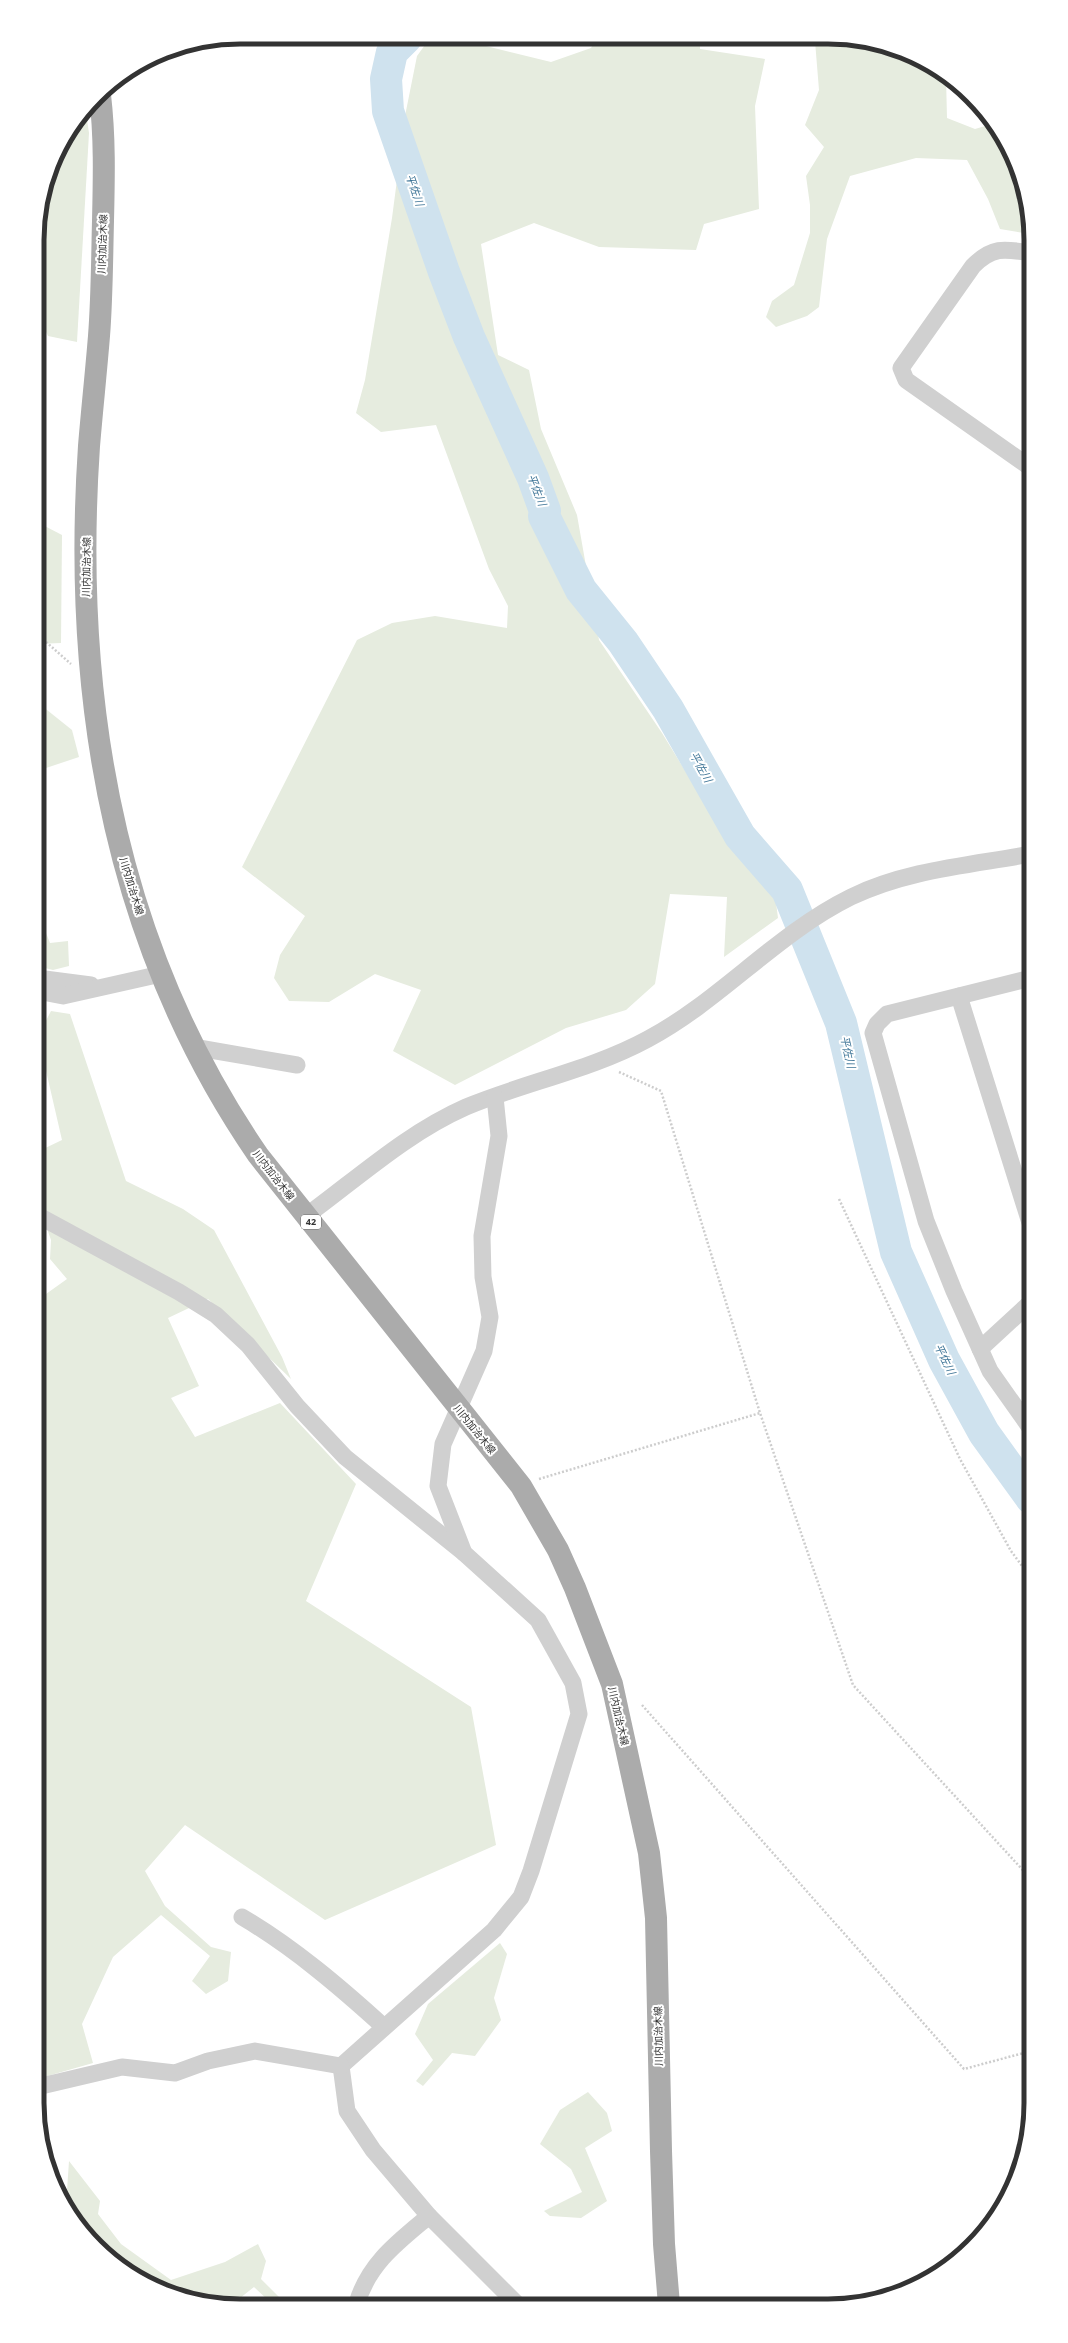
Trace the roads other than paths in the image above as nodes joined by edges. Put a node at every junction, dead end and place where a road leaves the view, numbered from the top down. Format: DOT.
graph roads {
  1 [pos="101,101"];
  2 [pos="1024,251"];
  3 [pos="1024,463"];
  4 [pos="1024,855"];
  5 [pos="161,974"];
  6 [pos="44,979"];
  7 [pos="1024,980"];
  8 [pos="107,987"];
  9 [pos="44,992"];
  10 [pos="959,996"];
  11 [pos="193,1047"];
  12 [pos="297,1065"];
  13 [pos="495,1097"];
  14 [pos="1024,1204"];
  15 [pos="306,1216"];
  16 [pos="44,1219"];
  17 [pos="1024,1308"];
  18 [pos="980,1349"];
  19 [pos="458,1409"];
  20 [pos="1024,1418"];
  21 [pos="464,1553"];
  22 [pos="242,1917"];
  23 [pos="384,2027"];
  24 [pos="341,2066"];
  25 [pos="44,2085"];
  26 [pos="429,2216"];
  27 [pos="358,2299"];
  28 [pos="512,2299"];
  29 [pos="669,2299"];
  1 -- 5 [label="main road, 川内加治木線 / 42"];
  2 -- 3 [label="street"];
  4 -- 13 [label="street"];
  5 -- 8 [label="street"];
  5 -- 11 [label="main road, 川内加治木線 / 42"];
  6 -- 8 [label="street"];
  7 -- 10 [label="street"];
  8 -- 9 [label="street"];
  10 -- 14 [label="street"];
  10 -- 18 [label="street"];
  11 -- 12 [label="street"];
  11 -- 15 [label="main road, 川内加治木線 / 42"];
  13 -- 15 [label="street"];
  13 -- 19 [label="street"];
  15 -- 19 [label="main road, 川内加治木線 / 42"];
  16 -- 21 [label="street"];
  17 -- 18 [label="street"];
  18 -- 20 [label="street"];
  19 -- 21 [label="street"];
  19 -- 29 [label="main road, 川内加治木線 / 42"];
  21 -- 23 [label="street"];
  22 -- 23 [label="street"];
  23 -- 24 [label="street"];
  24 -- 25 [label="street"];
  24 -- 26 [label="street"];
  26 -- 27 [label="street"];
  26 -- 28 [label="street"];
}
